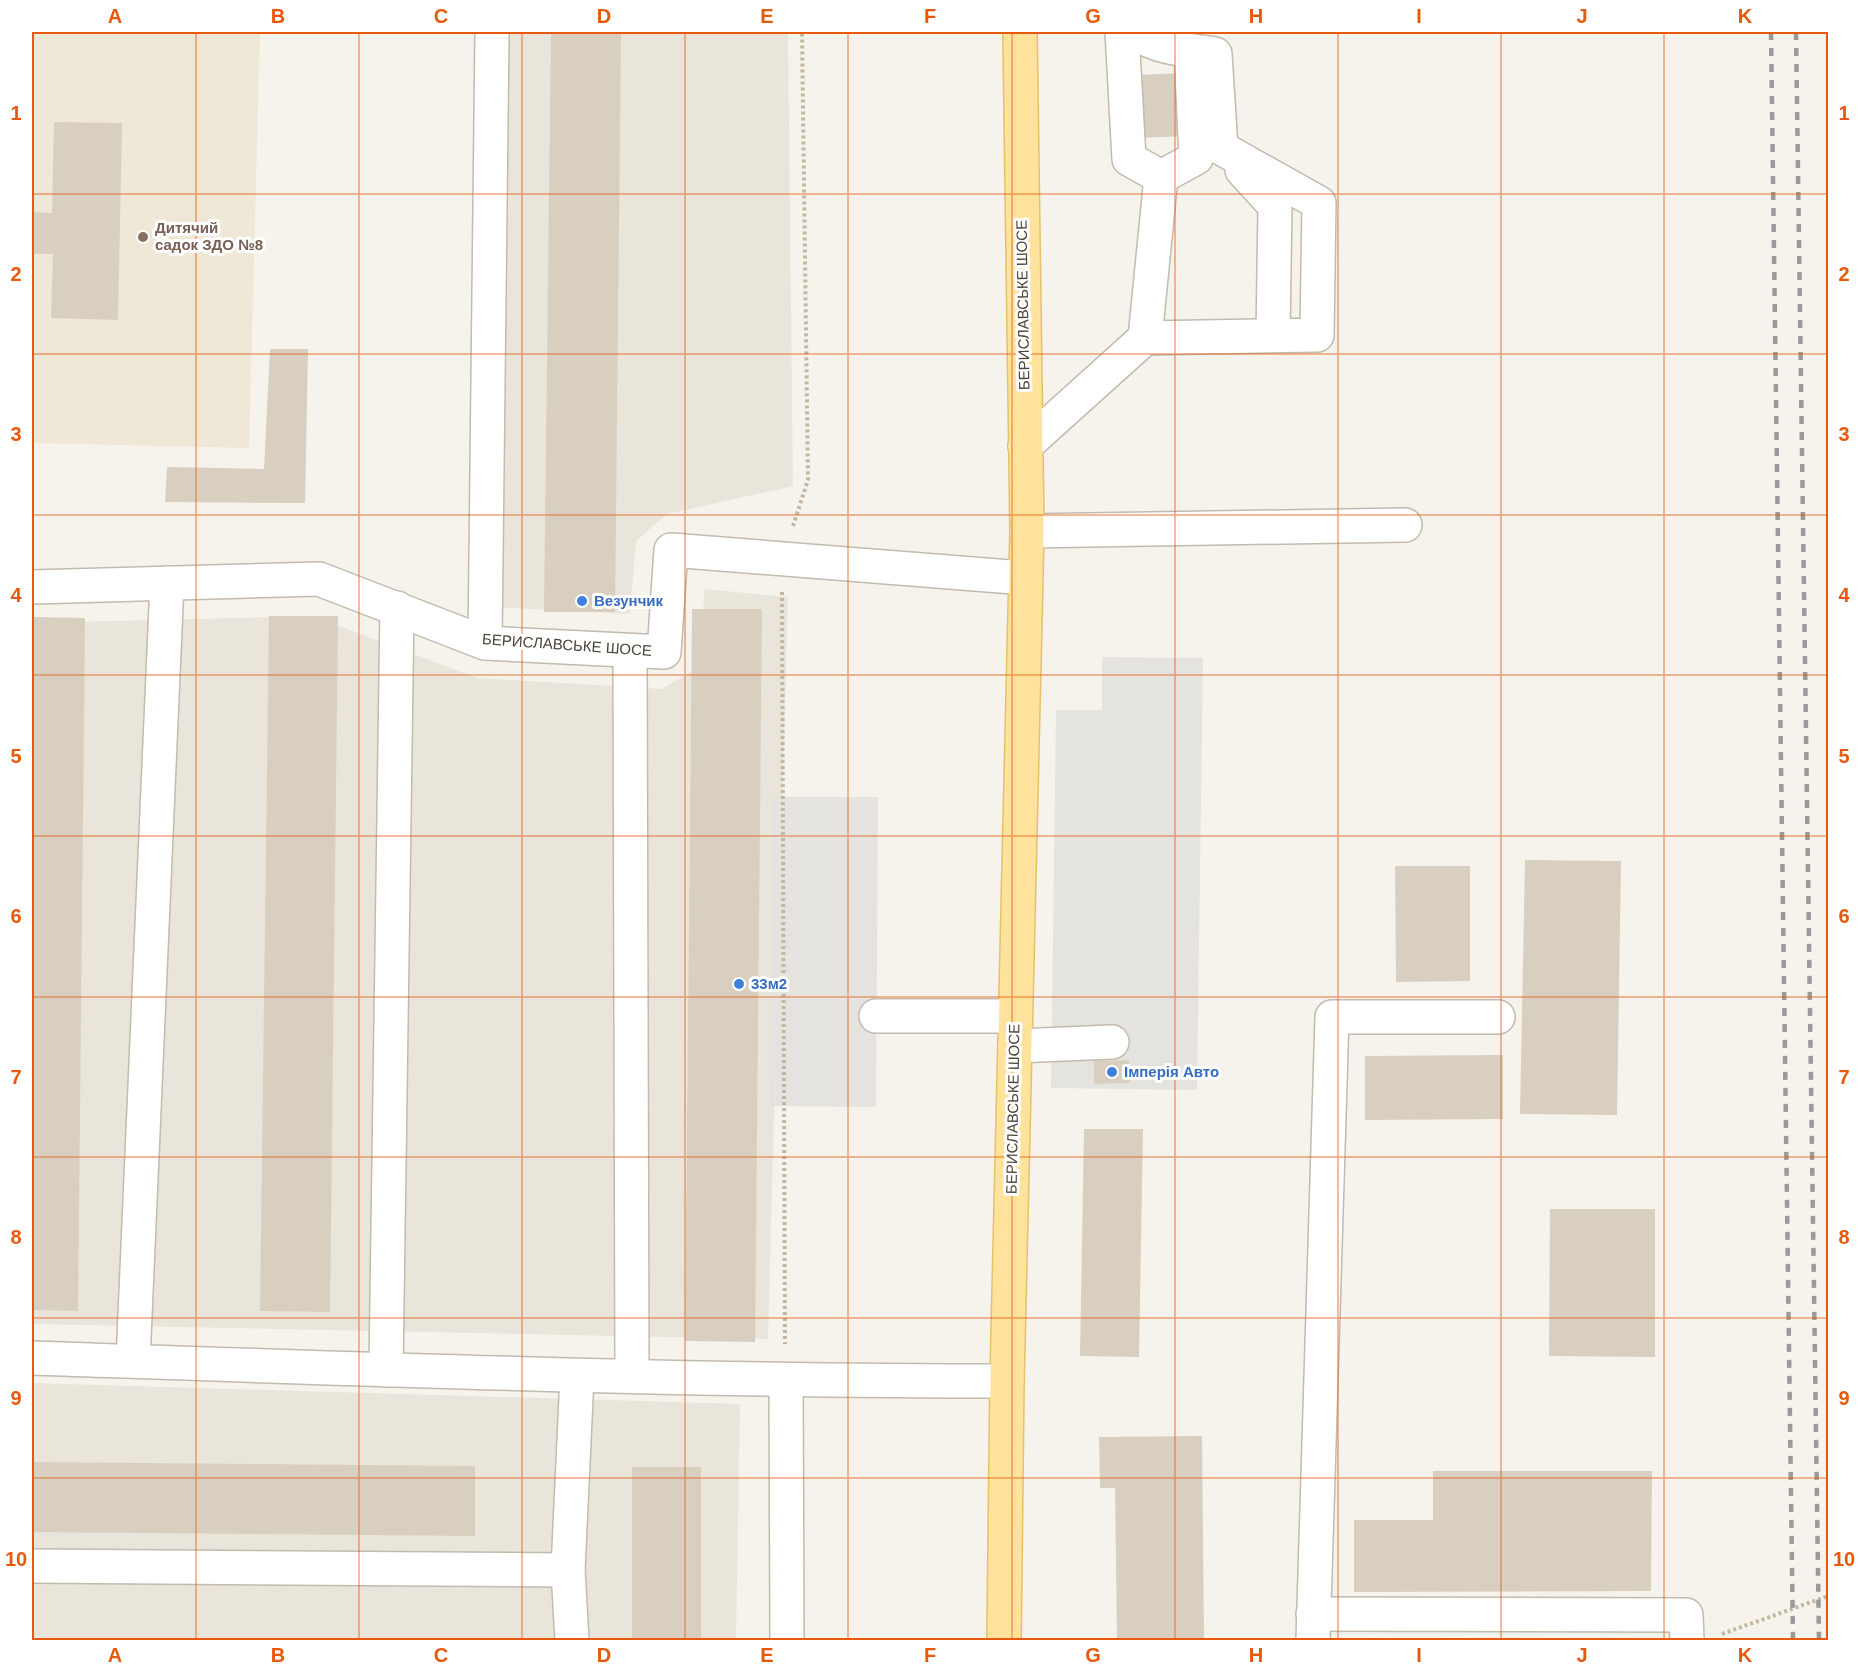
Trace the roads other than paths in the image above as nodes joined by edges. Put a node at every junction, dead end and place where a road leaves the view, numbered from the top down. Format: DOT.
graph roads {
  1 [pos="492,32"];
  2 [pos="1020,32"];
  3 [pos="1151,40"];
  4 [pos="1221,148"];
  5 [pos="1161,177"];
  6 [pos="1273,335"];
  7 [pos="1145,338"];
  8 [pos="1024,446"];
  9 [pos="1405,525"];
  10 [pos="1027,531"];
  11 [pos="1025,578"];
  12 [pos="167,583"];
  13 [pos="32,587"];
  14 [pos="397,608"];
  15 [pos="485,643"];
  16 [pos="630,651"];
  17 [pos="876,1016"];
  18 [pos="1498,1017"];
  19 [pos="1015,1031"];
  20 [pos="1112,1042"];
  21 [pos="32,1358"];
  22 [pos="133,1362"];
  23 [pos="386,1370"];
  24 [pos="632,1375"];
  25 [pos="577,1376"];
  26 [pos="786,1381"];
  27 [pos="1006,1381"];
  28 [pos="32,1566"];
  29 [pos="568,1570"];
  30 [pos="1313,1627"];
  31 [pos="1700,1639"];
  32 [pos="572,1641"];
  33 [pos="787,1641"];
  34 [pos="1004,1641"];
  1 -- 15 [label="street"];
  2 -- 8 [label="main road, БЕРИСЛАВСЬКЕ ШОСЕ"];
  3 -- 4 [label="street"];
  3 -- 5 [label="street"];
  3 -- 5 [label="street"];
  4 -- 6 [label="street"];
  4 -- 6 [label="street"];
  5 -- 7 [label="street"];
  6 -- 7 [label="street"];
  7 -- 8 [label="street"];
  8 -- 10 [label="main road, БЕРИСЛАВСЬКЕ ШОСЕ"];
  9 -- 10 [label="street"];
  10 -- 11 [label="main road, БЕРИСЛАВСЬКЕ ШОСЕ"];
  11 -- 16 [label="street, БЕРИСЛАВСЬКЕ ШОСЕ"];
  11 -- 19 [label="main road, БЕРИСЛАВСЬКЕ ШОСЕ"];
  12 -- 13 [label="street, БЕРИСЛАВСЬКЕ ШОСЕ"];
  12 -- 14 [label="street, БЕРИСЛАВСЬКЕ ШОСЕ"];
  12 -- 22 [label="street"];
  14 -- 15 [label="street, БЕРИСЛАВСЬКЕ ШОСЕ"];
  14 -- 23 [label="street"];
  15 -- 16 [label="street, БЕРИСЛАВСЬКЕ ШОСЕ"];
  16 -- 24 [label="street"];
  17 -- 19 [label="street"];
  18 -- 30 [label="street"];
  19 -- 20 [label="street"];
  19 -- 27 [label="main road, БЕРИСЛАВСЬКЕ ШОСЕ"];
  21 -- 22 [label="street"];
  22 -- 23 [label="street"];
  23 -- 25 [label="street"];
  24 -- 25 [label="street"];
  24 -- 26 [label="street"];
  25 -- 29 [label="street"];
  26 -- 27 [label="street"];
  26 -- 33 [label="street"];
  27 -- 34 [label="main road, БЕРИСЛАВСЬКЕ ШОСЕ"];
  28 -- 29 [label="street"];
  29 -- 32 [label="street"];
  30 -- 31 [label="street"];
}
